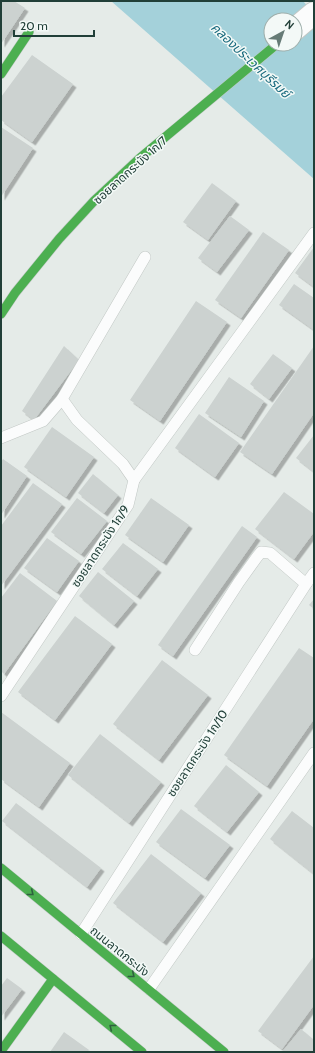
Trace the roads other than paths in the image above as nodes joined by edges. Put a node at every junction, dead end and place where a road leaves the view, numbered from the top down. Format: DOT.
graph roads {
  1 [pos="314,13"];
  2 [pos="303,22"];
  3 [pos="29,32"];
  4 [pos="267,52"];
  5 [pos="1,74"];
  6 [pos="314,233"];
  7 [pos="145,257"];
  8 [pos="1,314"];
  9 [pos="62,399"];
  10 [pos="1,438"];
  11 [pos="134,480"];
  12 [pos="314,573"];
  13 [pos="306,584"];
  14 [pos="196,650"];
  15 [pos="1,696"];
  16 [pos="314,753"];
  17 [pos="1,868"];
  18 [pos="81,934"];
  19 [pos="1,936"];
  20 [pos="53,979"];
  21 [pos="148,989"];
  22 [pos="1,1051"];
  23 [pos="142,1052"];
  24 [pos="224,1052"];
  1 -- 2 [label="street"];
  3 -- 5 [label="street"];
  4 -- 8 [label="street, ซอยลาดกระบัง 1ก/7"];
  6 -- 11 [label="lane"];
  7 -- 9 [label="lane"];
  9 -- 10 [label="lane"];
  9 -- 11 [label="lane"];
  11 -- 15 [label="lane, ซอยลาดกระบัง 1ก/9"];
  12 -- 13 [label="lane, ซอยลาดกระบัง 1ก/10"];
  13 -- 14 [label="lane"];
  13 -- 18 [label="lane, ซอยลาดกระบัง 1ก/10"];
  16 -- 21 [label="lane"];
  17 -- 18 [label="street, ถนนลาดกระบัง, one-way"];
  18 -- 21 [label="street, ถนนลาดกระบัง, one-way"];
  19 -- 20 [label="street"];
  20 -- 22 [label="street"];
  23 -- 20 [label="street, one-way"];
  21 -- 24 [label="street, ถนนลาดกระบัง"];
}
